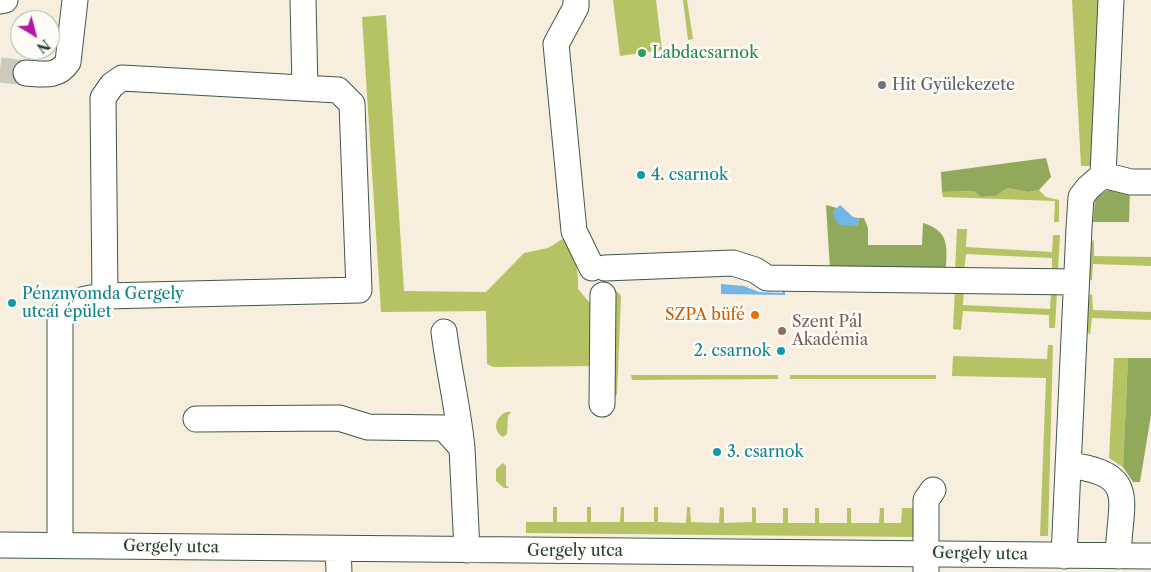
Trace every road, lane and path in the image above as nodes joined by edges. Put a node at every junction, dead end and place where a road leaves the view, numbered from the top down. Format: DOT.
graph roads {
  1 [pos="5,0"];
  2 [pos="75,0"];
  3 [pos="303,0"];
  4 [pos="576,0"];
  5 [pos="1111,0"];
  6 [pos="0,1"];
  7 [pos="26,73"];
  8 [pos="304,88"];
  9 [pos="1103,175"];
  10 [pos="1151,182"];
  11 [pos="598,268"];
  12 [pos="1076,282"];
  13 [pos="105,296"];
  14 [pos="444,332"];
  15 [pos="602,404"];
  16 [pos="196,419"];
  17 [pos="462,448"];
  18 [pos="1068,465"];
  19 [pos="933,490"];
  20 [pos="0,545"];
  21 [pos="60,545"];
  22 [pos="467,550"];
  23 [pos="1064,556"];
  24 [pos="1118,556"];
  25 [pos="1151,556"];
  26 [pos="339,561"];
  27 [pos="377,561"];
  28 [pos="926,563"];
  1 -- 6 [label="street"];
  2 -- 7 [label="street"];
  3 -- 8 [label="street"];
  4 -- 11 [label="street"];
  5 -- 9 [label="street"];
  8 -- 13 [label="street"];
  8 -- 13 [label="street"];
  9 -- 10 [label="street"];
  9 -- 12 [label="street"];
  11 -- 12 [label="street"];
  11 -- 15 [label="street"];
  12 -- 18 [label="street"];
  13 -- 21 [label="street"];
  14 -- 17 [label="street"];
  16 -- 17 [label="street"];
  17 -- 22 [label="street"];
  18 -- 23 [label="street"];
  18 -- 24 [label="street"];
  19 -- 28 [label="street"];
  20 -- 21 [label="street, Gergely utca"];
  21 -- 26 [label="street, Gergely utca"];
  22 -- 27 [label="street, Gergely utca"];
  22 -- 28 [label="street, Gergely utca"];
  23 -- 24 [label="street, Gergely utca"];
  23 -- 28 [label="street, Gergely utca"];
  24 -- 25 [label="street, Gergely utca"];
  26 -- 27 [label="street, Gergely utca"];
}
